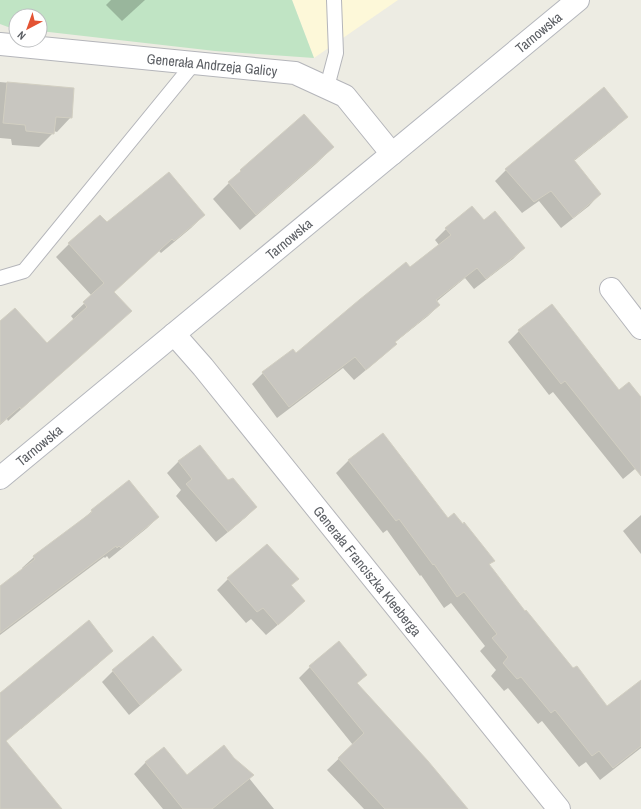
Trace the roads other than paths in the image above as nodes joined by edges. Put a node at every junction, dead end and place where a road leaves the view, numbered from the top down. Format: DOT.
graph roads {
  1 [pos="334,0"];
  2 [pos="578,0"];
  3 [pos="0,44"];
  4 [pos="194,63"];
  5 [pos="327,87"];
  6 [pos="392,154"];
  7 [pos="0,278"];
  8 [pos="611,289"];
  9 [pos="641,328"];
  10 [pos="174,334"];
  11 [pos="0,478"];
  12 [pos="559,809"];
  1 -- 5 [label="lane"];
  2 -- 6 [label="street, Tarnowska"];
  3 -- 4 [label="street, Generała Andrzeja Galicy"];
  4 -- 5 [label="street, Generała Andrzeja Galicy"];
  4 -- 7 [label="lane"];
  5 -- 6 [label="street, Generała Andrzeja Galicy"];
  6 -- 10 [label="street, Tarnowska"];
  8 -- 9 [label="street"];
  10 -- 11 [label="street, Tarnowska"];
  10 -- 12 [label="street, Generała Franciszka Kleeberga"];
}
